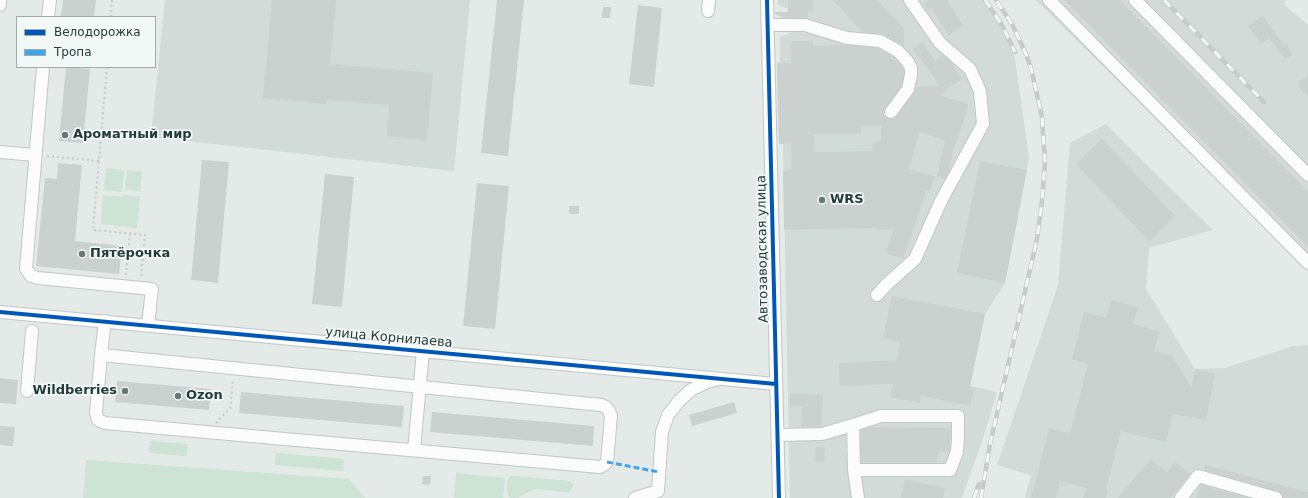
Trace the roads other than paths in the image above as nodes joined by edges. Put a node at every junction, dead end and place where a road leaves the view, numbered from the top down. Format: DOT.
graph roads {
  1 [pos="0,0"];
  2 [pos="50,0"];
  3 [pos="767,0"];
  4 [pos="910,0"];
  5 [pos="1049,0"];
  6 [pos="1135,0"];
  7 [pos="0,5"];
  8 [pos="48,16"];
  9 [pos="768,25"];
  10 [pos="43,68"];
  11 [pos="891,112"];
  12 [pos="0,152"];
  13 [pos="35,155"];
  14 [pos="1308,175"];
  15 [pos="1308,263"];
  16 [pos="877,295"];
  17 [pos="0,312"];
  18 [pos="105,321"];
  19 [pos="148,325"];
  20 [pos="32,331"];
  21 [pos="423,351"];
  22 [pos="101,355"];
  23 [pos="723,379"];
  24 [pos="776,384"];
  25 [pos="420,387"];
  26 [pos="27,391"];
  27 [pos="853,425"];
  28 [pos="778,435"];
  29 [pos="414,450"];
  30 [pos="854,470"];
  31 [pos="658,494"];
  32 [pos="635,498"];
  33 [pos="779,498"];
  34 [pos="858,498"];
  35 [pos="1181,498"];
  36 [pos="1276,498"];
  1 -- 7 [label="street"];
  2 -- 8 [label="street"];
  3 -- 9 [label="street, Автозаводская улица"];
  4 -- 16 [label="street"];
  5 -- 15 [label="street"];
  6 -- 14 [label="street"];
  9 -- 11 [label="street"];
  9 -- 24 [label="street, Автозаводская улица"];
  10 -- 13 [label="street"];
  12 -- 13 [label="street"];
  13 -- 19 [label="street"];
  17 -- 18 [label="street, улица Корнилаева"];
  18 -- 19 [label="street, улица Корнилаева"];
  18 -- 22 [label="street"];
  19 -- 21 [label="street, улица Корнилаева"];
  20 -- 26 [label="street"];
  21 -- 23 [label="street, улица Корнилаева"];
  21 -- 25 [label="street"];
  22 -- 25 [label="street"];
  22 -- 29 [label="street"];
  23 -- 24 [label="street, улица Корнилаева"];
  23 -- 31 [label="street"];
  24 -- 28 [label="street, Автозаводская улица"];
  25 -- 29 [label="street"];
  25 -- 29 [label="street"];
  27 -- 28 [label="street"];
  27 -- 30 [label="street"];
  27 -- 30 [label="street"];
  28 -- 33 [label="street, Автозаводская улица"];
  30 -- 34 [label="street"];
  31 -- 32 [label="street"];
  35 -- 36 [label="street"];
}
